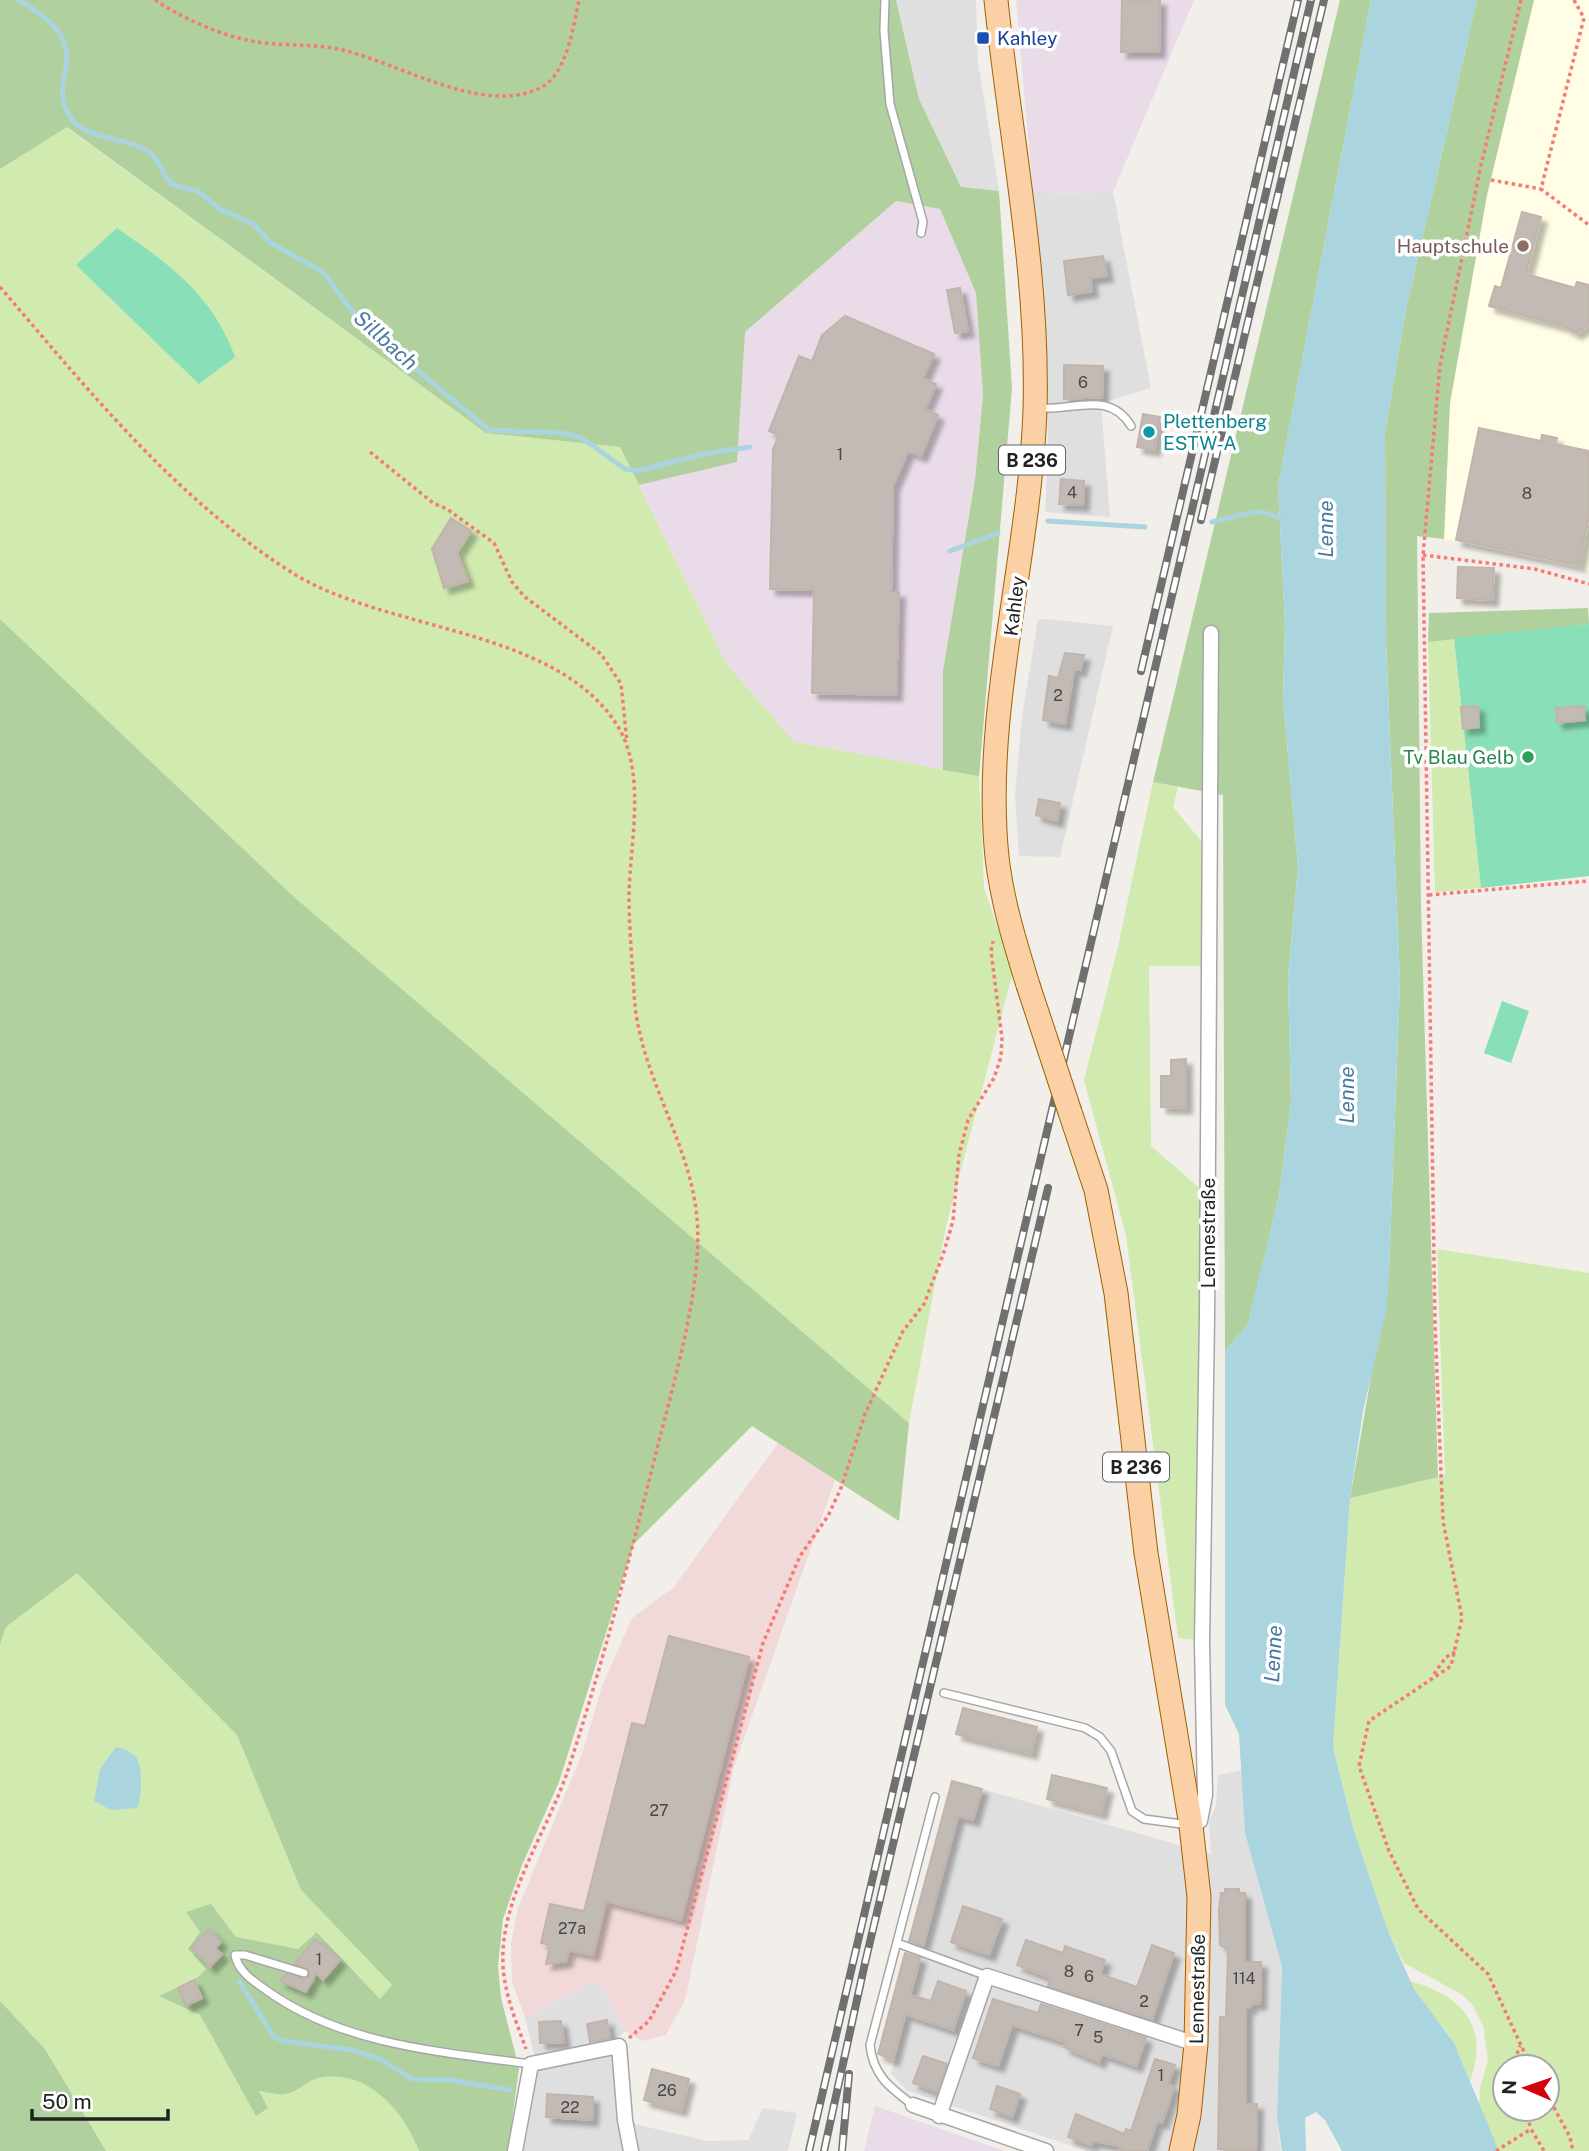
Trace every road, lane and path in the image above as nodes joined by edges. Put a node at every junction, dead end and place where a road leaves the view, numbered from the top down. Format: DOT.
graph roads {
  1 [pos="155,0"];
  2 [pos="579,0"];
  3 [pos="885,0"];
  4 [pos="996,0"];
  5 [pos="1521,0"];
  6 [pos="1574,0"];
  7 [pos="1491,180"];
  8 [pos="1541,189"];
  9 [pos="1589,225"];
  10 [pos="921,233"];
  11 [pos="0,287"];
  12 [pos="1035,408"];
  13 [pos="1131,426"];
  14 [pos="370,452"];
  15 [pos="1423,555"];
  16 [pos="1589,584"];
  17 [pos="1211,633"];
  18 [pos="628,747"];
  19 [pos="1589,881"];
  20 [pos="1429,895"];
  21 [pos="1007,919"];
  22 [pos="1457,1651"];
  23 [pos="1433,1677"];
  24 [pos="944,1693"];
  25 [pos="934,1797"];
  26 [pos="1191,1826"];
  27 [pos="897,1943"];
  28 [pos="303,1973"];
  29 [pos="987,1976"];
  30 [pos="1196,2044"];
  31 [pos="619,2046"];
  32 [pos="1520,2046"];
  33 [pos="1518,2053"];
  34 [pos="1524,2053"];
  35 [pos="531,2064"];
  36 [pos="912,2105"];
  37 [pos="939,2116"];
  38 [pos="1561,2121"];
  39 [pos="1529,2123"];
  40 [pos="1531,2129"];
  41 [pos="515,2151"];
  42 [pos="631,2151"];
  43 [pos="1046,2151"];
  44 [pos="1181,2151"];
  45 [pos="1496,2151"];
  46 [pos="1544,2151"];
  47 [pos="1573,2151"];
  1 -- 2 [label="path"];
  3 -- 10 [label="lane"];
  4 -- 12 [label="main road, Kahley / B 236"];
  5 -- 15 [label="path"];
  6 -- 8 [label="path"];
  7 -- 8 [label="path"];
  8 -- 9 [label="path"];
  11 -- 18 [label="path"];
  12 -- 13 [label="lane"];
  12 -- 21 [label="main road, Kahley / B 236"];
  14 -- 18 [label="path"];
  15 -- 16 [label="path"];
  15 -- 20 [label="path"];
  17 -- 26 [label="street, Lennestraße"];
  18 -- 35 [label="path"];
  19 -- 20 [label="path"];
  20 -- 22 [label="path"];
  21 -- 26 [label="main road, Lennestraße / B 236, bridge"];
  21 -- 31 [label="path"];
  22 -- 23 [label="path"];
  22 -- 23 [label="path"];
  23 -- 32 [label="path"];
  24 -- 26 [label="lane"];
  25 -- 27 [label="lane"];
  26 -- 30 [label="main road, Lennestraße / B 236"];
  27 -- 29 [label="lane"];
  27 -- 36 [label="lane"];
  28 -- 35 [label="lane"];
  29 -- 30 [label="street"];
  29 -- 37 [label="street"];
  30 -- 44 [label="main road, Lennestraße / B 236"];
  31 -- 35 [label="street"];
  31 -- 42 [label="street"];
  32 -- 33 [label="path"];
  32 -- 34 [label="path"];
  35 -- 41 [label="street"];
  36 -- 37 [label="street"];
  37 -- 43 [label="street"];
  38 -- 47 [label="path"];
  39 -- 40 [label="path"];
  40 -- 45 [label="path"];
  40 -- 46 [label="path"];
}
